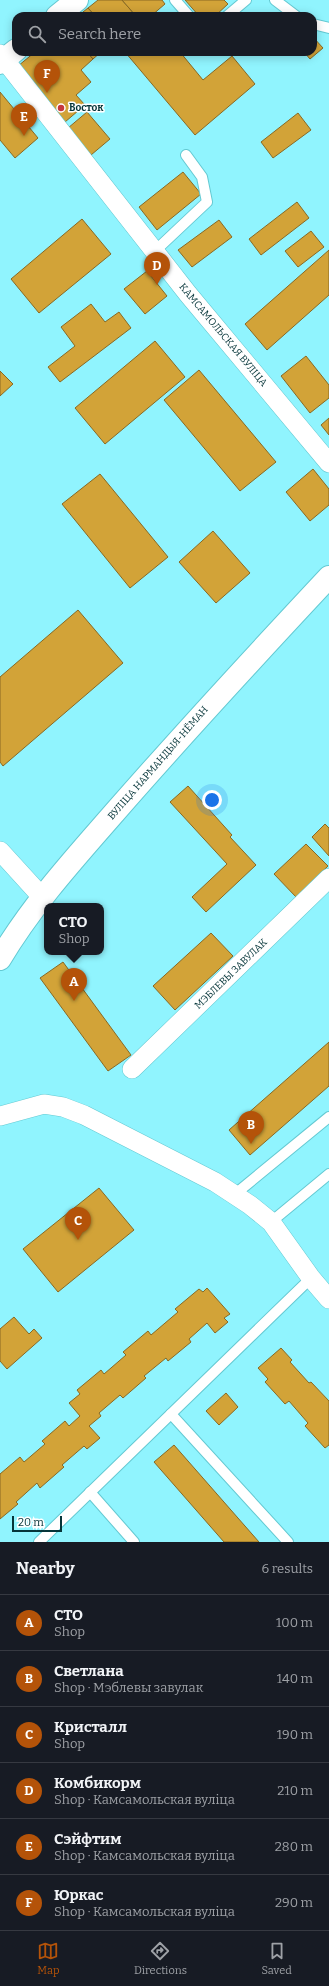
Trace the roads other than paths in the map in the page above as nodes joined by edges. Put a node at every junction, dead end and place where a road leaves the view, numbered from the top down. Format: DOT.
graph roads {
  1 [pos="77,0"];
  2 [pos="175,0"];
  3 [pos="246,0"];
  4 [pos="275,0"];
  5 [pos="62,12"];
  6 [pos="186,12"];
  7 [pos="232,12"];
  8 [pos="291,12"];
  9 [pos="317,25"];
  10 [pos="329,28"];
  11 [pos="5,57"];
  12 [pos="186,155"];
  13 [pos="155,251"];
  14 [pos="329,463"];
  15 [pos="329,577"];
  16 [pos="0,851"];
  17 [pos="329,878"];
  18 [pos="42,897"];
  19 [pos="0,959"];
  20 [pos="132,1069"];
  21 [pos="0,1116"];
  22 [pos="329,1118"];
  23 [pos="329,1174"];
  24 [pos="234,1195"];
  25 [pos="271,1222"];
  26 [pos="311,1278"];
  27 [pos="329,1299"];
  28 [pos="171,1414"];
  29 [pos="90,1492"];
  30 [pos="39,1542"];
  31 [pos="134,1542"];
  32 [pos="288,1542"];
  1 -- 5 [label="street"];
  2 -- 6 [label="lane"];
  3 -- 7 [label="lane"];
  4 -- 8 [label="lane"];
  9 -- 10 [label="lane"];
  11 -- 13 [label="street, КАМСАМОЛЬСКАЯ ВУЛІЦА"];
  12 -- 13 [label="lane"];
  13 -- 14 [label="street, КАМСАМОЛЬСКАЯ ВУЛІЦА"];
  15 -- 18 [label="street, ВУЛІЦА НАРМАНДЫЯ-НЁМАН"];
  16 -- 18 [label="street"];
  17 -- 20 [label="street, МЭБЛЕВЫ ЗАВУЛАК"];
  18 -- 19 [label="street, ВУЛІЦА НАРМАНДЫЯ-НЁМАН"];
  21 -- 24 [label="street"];
  22 -- 24 [label="lane"];
  23 -- 25 [label="lane"];
  24 -- 25 [label="street"];
  25 -- 26 [label="street"];
  26 -- 27 [label="street"];
  26 -- 28 [label="lane"];
  28 -- 29 [label="lane"];
  28 -- 32 [label="lane"];
  29 -- 30 [label="lane"];
  29 -- 31 [label="lane"];
}
